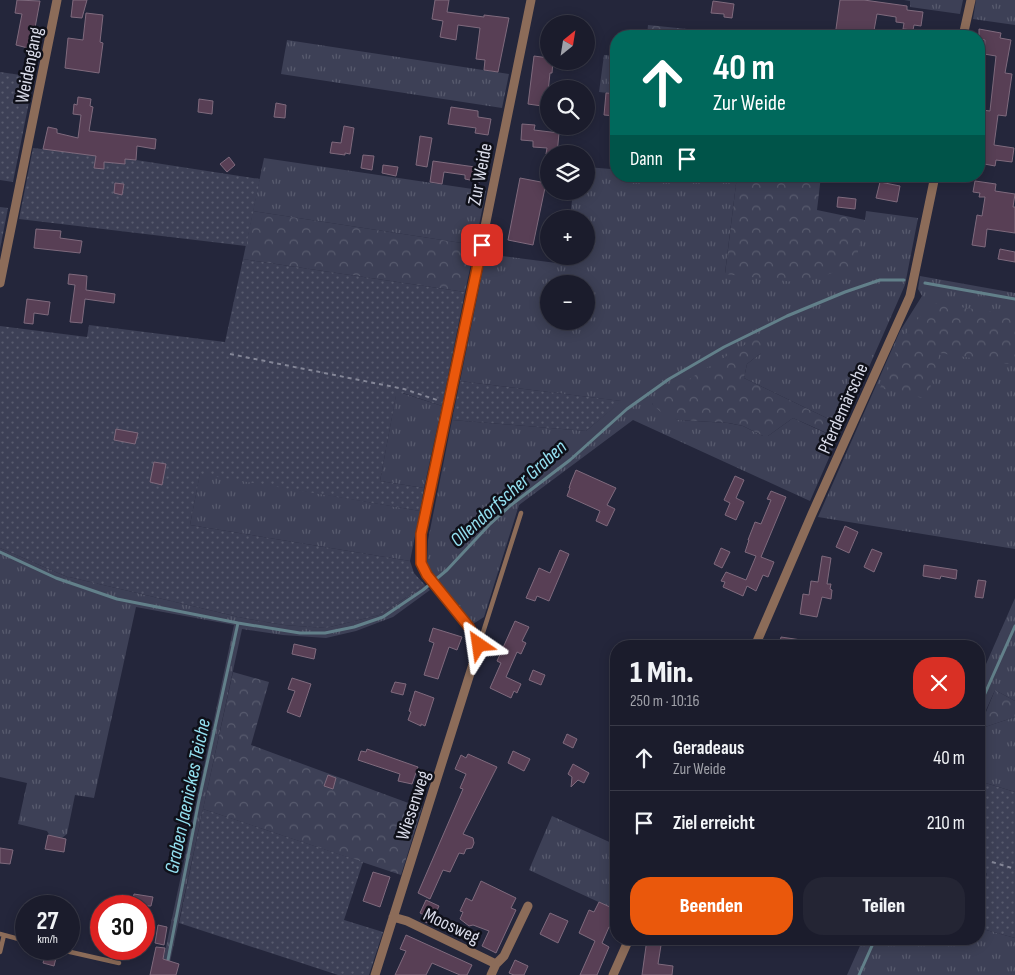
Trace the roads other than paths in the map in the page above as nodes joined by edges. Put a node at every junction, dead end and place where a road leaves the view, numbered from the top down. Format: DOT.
graph roads {
  1 [pos="57,0"];
  2 [pos="531,0"];
  3 [pos="971,0"];
  4 [pos="964,30"];
  5 [pos="934,182"];
  6 [pos="0,283"];
  7 [pos="521,513"];
  8 [pos="758,640"];
  9 [pos="479,645"];
  10 [pos="528,906"];
  11 [pos="393,917"];
  12 [pos="2,934"];
  13 [pos="15,938"];
  14 [pos="626,945"];
  15 [pos="0,952"];
  16 [pos="80,954"];
  17 [pos="119,963"];
  18 [pos="496,964"];
  19 [pos="375,975"];
  20 [pos="491,975"];
  21 [pos="613,975"];
  1 -- 6 [label="street, Weidengang"];
  2 -- 9 [label="street, Zur Weide"];
  3 -- 4 [label="street"];
  5 -- 8 [label="street, Pferdemärsche"];
  7 -- 9 [label="lane, Wiesenweg"];
  9 -- 11 [label="street, Wiesenweg"];
  10 -- 18 [label="street, Moosweg"];
  11 -- 18 [label="street, Moosweg"];
  11 -- 19 [label="street, Wiesenweg"];
  12 -- 13 [label="lane"];
  12 -- 15 [label="lane"];
  14 -- 21 [label="street"];
  16 -- 17 [label="lane"];
  18 -- 20 [label="street, Moosweg"];
}
